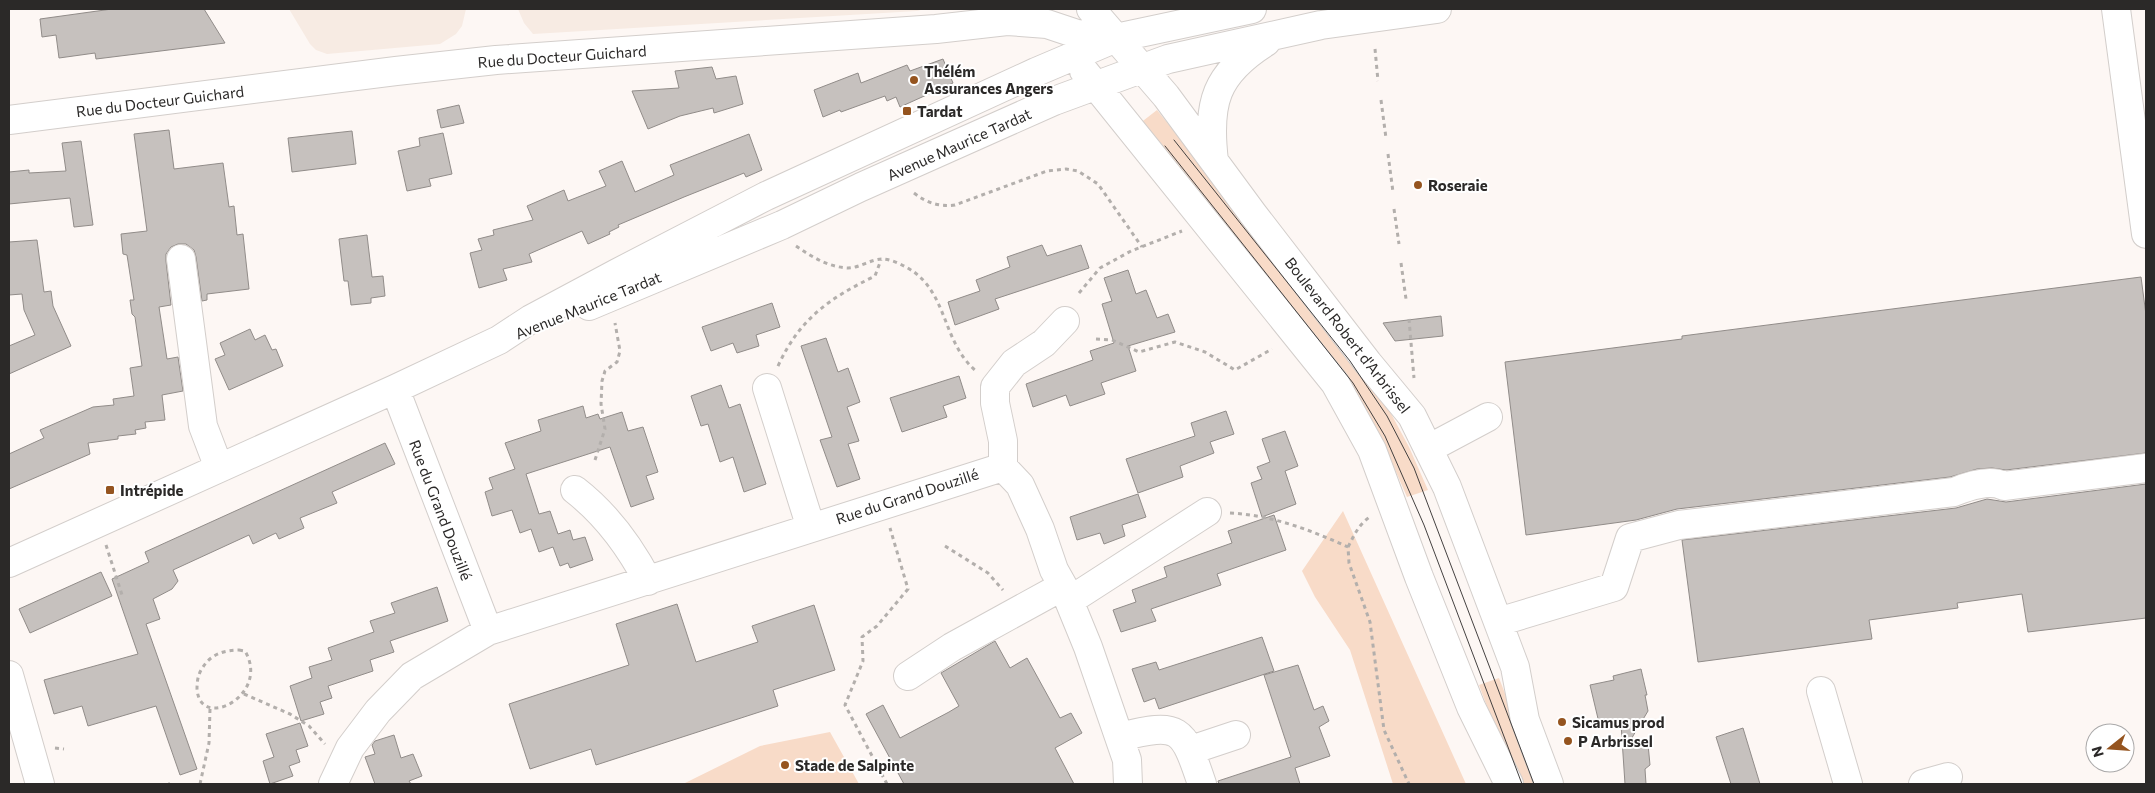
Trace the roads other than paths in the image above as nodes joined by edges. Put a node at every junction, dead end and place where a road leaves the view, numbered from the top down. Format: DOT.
graph roads {
  1 [pos="959,9"];
  2 [pos="1091,9"];
  3 [pos="1252,9"];
  4 [pos="1437,9"];
  5 [pos="2116,9"];
  6 [pos="1041,16"];
  7 [pos="936,29"];
  8 [pos="1276,36"];
  9 [pos="1116,38"];
  10 [pos="1142,69"];
  11 [pos="1083,70"];
  12 [pos="9,120"];
  13 [pos="1214,162"];
  14 [pos="2146,234"];
  15 [pos="181,259"];
  16 [pos="1065,321"];
  17 [pos="499,340"];
  18 [pos="768,388"];
  19 [pos="395,389"];
  20 [pos="1488,417"];
  21 [pos="1428,449"];
  22 [pos="1003,467"];
  23 [pos="219,468"];
  24 [pos="2146,468"];
  25 [pos="575,490"];
  26 [pos="1207,512"];
  27 [pos="811,528"];
  28 [pos="9,563"];
  29 [pos="648,581"];
  30 [pos="1066,593"];
  31 [pos="1498,622"];
  32 [pos="488,631"];
  33 [pos="9,675"];
  34 [pos="908,676"];
  35 [pos="1821,691"];
  36 [pos="1236,736"];
  37 [pos="1120,737"];
  38 [pos="1191,750"];
  39 [pos="40,784"];
  40 [pos="332,784"];
  41 [pos="1128,784"];
  42 [pos="1202,784"];
  43 [pos="1509,784"];
  44 [pos="1549,784"];
  45 [pos="1848,784"];
  1 -- 7 [label="street"];
  2 -- 9 [label="street, Boulevard Robert d'Arbrissel"];
  3 -- 9 [label="street, Avenue Maurice Tardat"];
  4 -- 8 [label="street, Avenue Maurice Tardat"];
  5 -- 14 [label="street"];
  6 -- 7 [label="street, Rue du Docteur Guichard"];
  6 -- 9 [label="street, Rue du Docteur Guichard"];
  6 -- 11 [label="street"];
  7 -- 12 [label="street, Rue du Docteur Guichard"];
  8 -- 10 [label="street, Avenue Maurice Tardat"];
  8 -- 13 [label="street"];
  9 -- 10 [label="street, Boulevard Robert d'Arbrissel"];
  9 -- 11 [label="street, Avenue Maurice Tardat"];
  10 -- 11 [label="street, Avenue Maurice Tardat"];
  10 -- 13 [label="street, Boulevard Robert d'Arbrissel"];
  11 -- 17 [label="street, Avenue Maurice Tardat"];
  11 -- 17 [label="street, Avenue Maurice Tardat"];
  11 -- 43 [label="street"];
  13 -- 21 [label="street, Boulevard Robert d'Arbrissel"];
  15 -- 23 [label="street"];
  16 -- 22 [label="street"];
  17 -- 19 [label="street, Avenue Maurice Tardat"];
  18 -- 27 [label="street"];
  19 -- 23 [label="street, Avenue Maurice Tardat"];
  19 -- 32 [label="street, Rue du Grand Douzillé"];
  20 -- 21 [label="street"];
  21 -- 31 [label="street, Boulevard Robert d'Arbrissel"];
  22 -- 27 [label="street, Rue du Grand Douzillé"];
  22 -- 30 [label="street"];
  23 -- 28 [label="street, Avenue Maurice Tardat"];
  24 -- 31 [label="street"];
  25 -- 29 [label="street"];
  26 -- 30 [label="street"];
  27 -- 29 [label="street, Rue du Grand Douzillé"];
  29 -- 32 [label="street, Rue du Grand Douzillé"];
  30 -- 34 [label="street"];
  30 -- 37 [label="street"];
  31 -- 44 [label="street, Boulevard Robert d'Arbrissel"];
  32 -- 40 [label="street, Rue du Grand Douzillé"];
  33 -- 39 [label="street"];
  35 -- 45 [label="street"];
  36 -- 38 [label="street"];
  37 -- 38 [label="street"];
  37 -- 41 [label="street"];
  38 -- 42 [label="street"];
}
